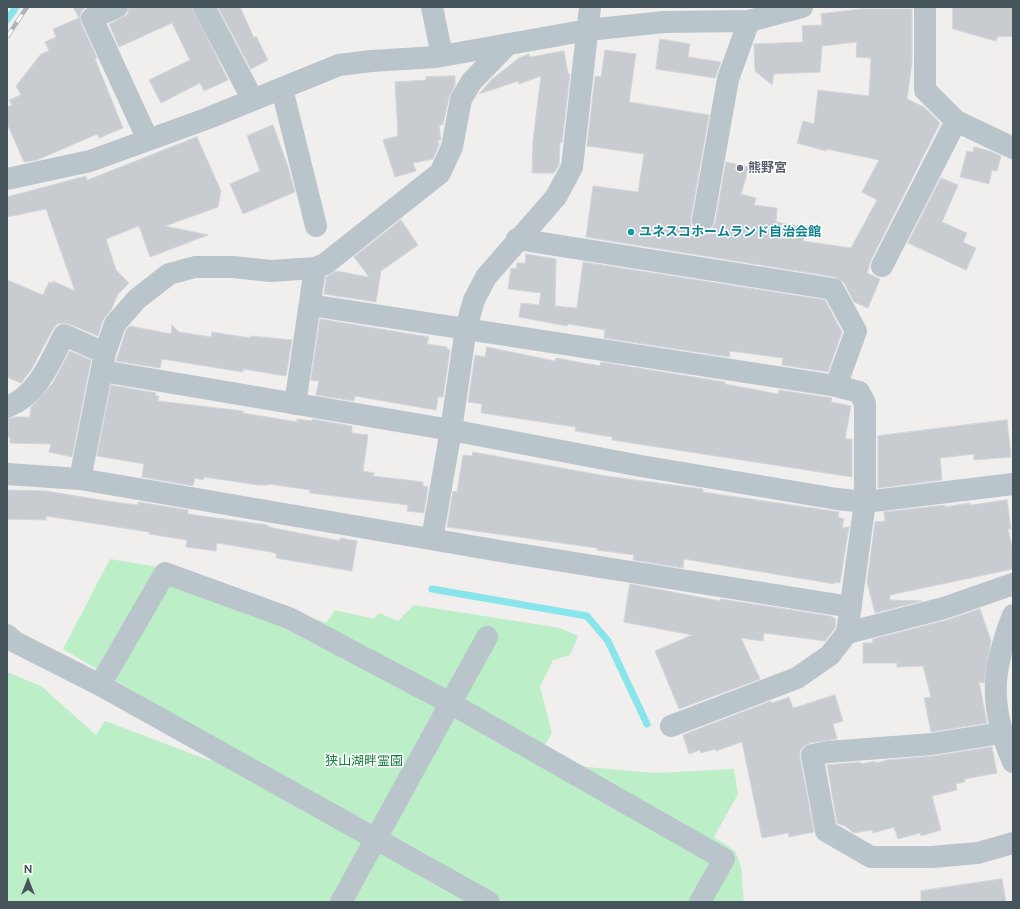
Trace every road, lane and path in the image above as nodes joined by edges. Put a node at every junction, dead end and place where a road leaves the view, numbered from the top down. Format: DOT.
graph roads {
  1 [pos="117,7"];
  2 [pos="204,7"];
  3 [pos="432,7"];
  4 [pos="590,7"];
  5 [pos="802,7"];
  6 [pos="925,7"];
  7 [pos="749,21"];
  8 [pos="588,30"];
  9 [pos="508,44"];
  10 [pos="442,56"];
  11 [pos="282,89"];
  12 [pos="252,100"];
  13 [pos="956,121"];
  14 [pos="148,140"];
  15 [pos="1013,148"];
  16 [pos="12,174"];
  17 [pos="703,220"];
  18 [pos="316,226"];
  19 [pos="517,239"];
  20 [pos="882,266"];
  21 [pos="315,268"];
  22 [pos="310,305"];
  23 [pos="466,328"];
  24 [pos="103,362"];
  25 [pos="836,386"];
  26 [pos="295,404"];
  27 [pos="7,407"];
  28 [pos="451,430"];
  29 [pos="7,474"];
  30 [pos="80,480"];
  31 [pos="1013,484"];
  32 [pos="865,502"];
  33 [pos="432,539"];
  34 [pos="1013,584"];
  35 [pos="852,607"];
  36 [pos="1013,615"];
  37 [pos="847,633"];
  38 [pos="7,635"];
  39 [pos="487,637"];
  40 [pos="1006,656"];
  41 [pos="100,685"];
  42 [pos="450,703"];
  43 [pos="671,726"];
  44 [pos="1001,733"];
  45 [pos="1013,762"];
  46 [pos="375,839"];
  47 [pos="1013,843"];
  48 [pos="341,902"];
  49 [pos="489,902"];
  50 [pos="700,902"];
  1 -- 14 [label="street"];
  2 -- 12 [label="street"];
  3 -- 10 [label="street"];
  4 -- 8 [label="street"];
  5 -- 7 [label="street"];
  6 -- 13 [label="street"];
  7 -- 8 [label="street"];
  7 -- 17 [label="street"];
  8 -- 9 [label="street"];
  8 -- 19 [label="street"];
  9 -- 10 [label="street"];
  9 -- 21 [label="street"];
  10 -- 11 [label="street"];
  11 -- 12 [label="street"];
  11 -- 18 [label="street"];
  12 -- 14 [label="street"];
  13 -- 15 [label="street"];
  13 -- 20 [label="street"];
  14 -- 16 [label="street"];
  19 -- 23 [label="street"];
  19 -- 25 [label="street"];
  21 -- 22 [label="street"];
  21 -- 24 [label="street"];
  22 -- 23 [label="street"];
  22 -- 26 [label="street"];
  23 -- 25 [label="street"];
  23 -- 28 [label="street"];
  24 -- 26 [label="street"];
  24 -- 27 [label="street"];
  24 -- 30 [label="street"];
  25 -- 32 [label="street"];
  26 -- 28 [label="street"];
  28 -- 32 [label="street"];
  28 -- 33 [label="street"];
  29 -- 30 [label="street"];
  30 -- 33 [label="street"];
  31 -- 32 [label="street"];
  32 -- 35 [label="street"];
  33 -- 35 [label="street"];
  34 -- 37 [label="street"];
  35 -- 37 [label="street"];
  36 -- 40 [label="street"];
  37 -- 43 [label="street"];
  38 -- 41 [label="street"];
  39 -- 42 [label="street"];
  40 -- 44 [label="street"];
  41 -- 42 [label="street"];
  41 -- 46 [label="street"];
  42 -- 46 [label="street"];
  42 -- 50 [label="street"];
  44 -- 45 [label="street"];
  44 -- 47 [label="street"];
  46 -- 48 [label="street"];
  46 -- 49 [label="street"];
}
